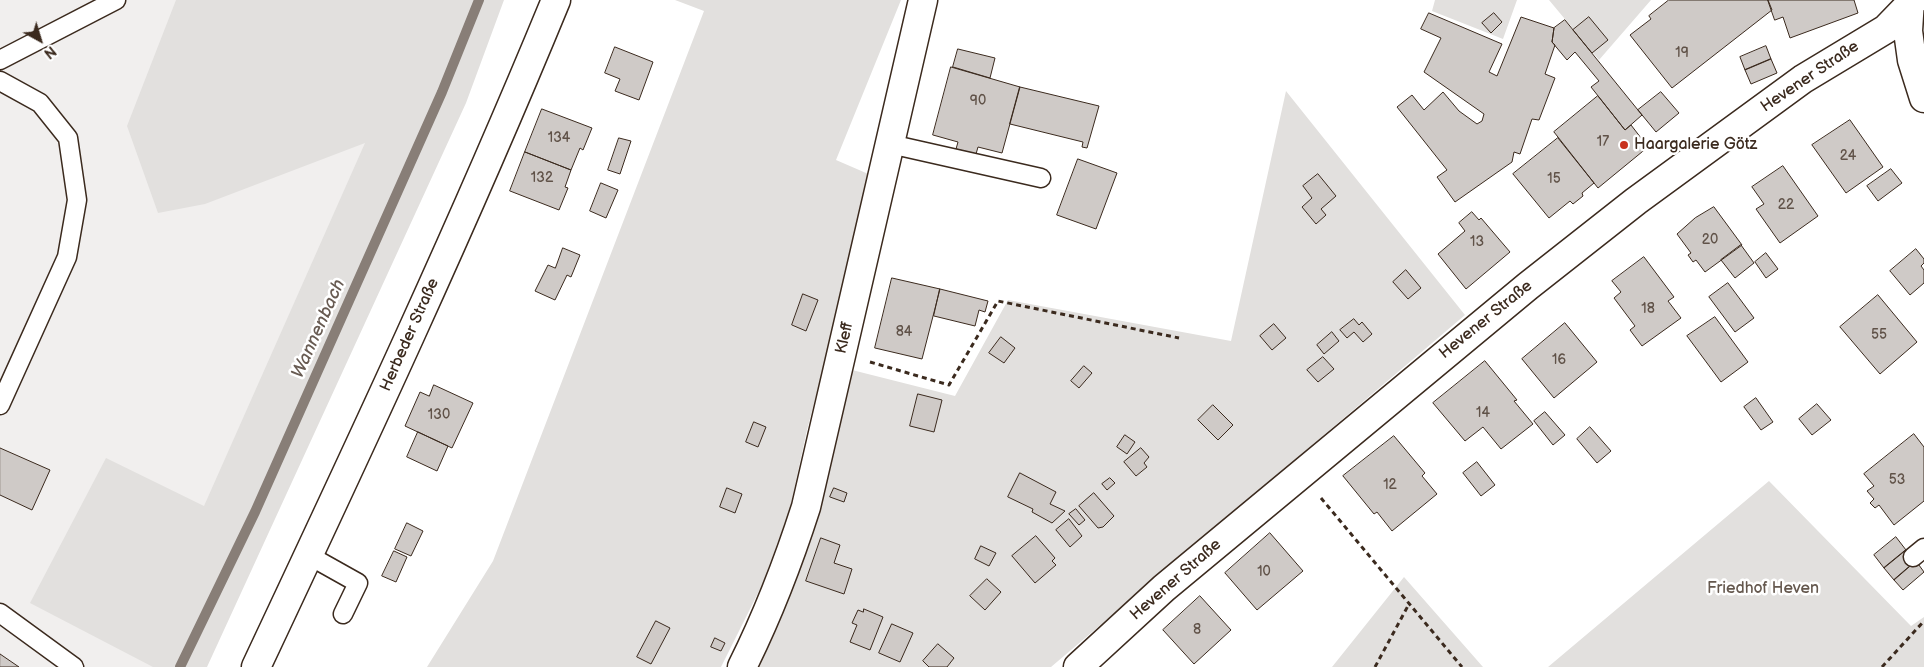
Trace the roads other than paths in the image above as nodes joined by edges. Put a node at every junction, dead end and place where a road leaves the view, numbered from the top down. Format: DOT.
graph roads {
  1 [pos="116,0"];
  2 [pos="556,0"];
  3 [pos="923,0"];
  4 [pos="1912,1"];
  5 [pos="0,60"];
  6 [pos="0,81"];
  7 [pos="1924,98"];
  8 [pos="890,144"];
  9 [pos="1041,178"];
  10 [pos="0,405"];
  11 [pos="308,555"];
  12 [pos="0,613"];
  13 [pos="343,614"];
  14 [pos="74,667"];
  15 [pos="256,667"];
  16 [pos="742,667"];
  17 [pos="1078,667"];
  1 -- 5 [label="lane"];
  2 -- 11 [label="street, Herbeder Straße"];
  3 -- 8 [label="street, Kleff"];
  4 -- 7 [label="street"];
  4 -- 17 [label="street, Hevener Straße"];
  6 -- 10 [label="lane"];
  8 -- 9 [label="lane"];
  8 -- 16 [label="street, Kleff"];
  11 -- 13 [label="lane"];
  11 -- 15 [label="street, Herbeder Straße"];
  12 -- 14 [label="lane"];
}
